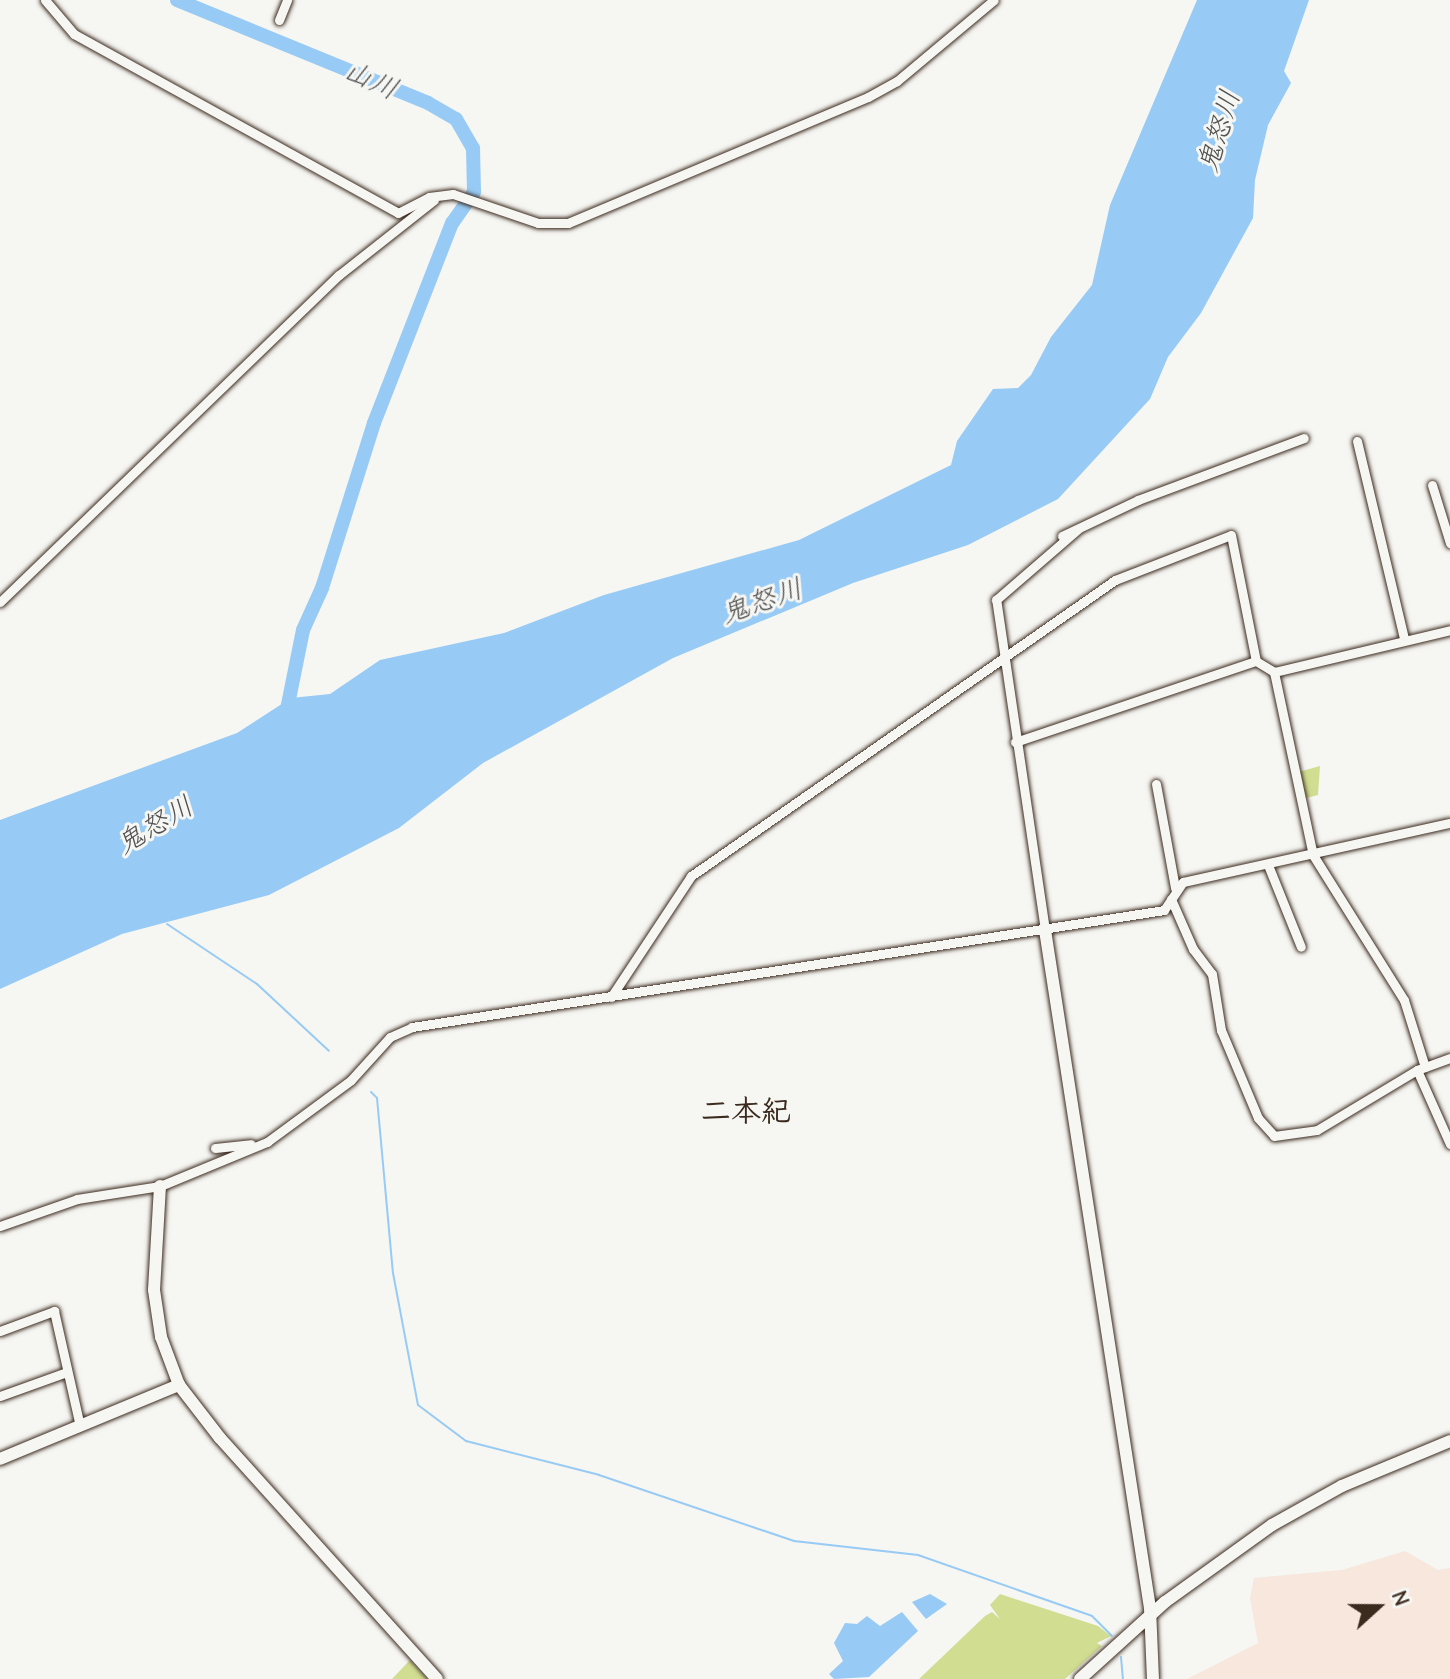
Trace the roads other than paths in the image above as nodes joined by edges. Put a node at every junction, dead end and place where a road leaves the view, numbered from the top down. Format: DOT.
graph roads {
  1 [pos="45,0"];
  2 [pos="287,0"];
  3 [pos="994,0"];
  4 [pos="279,20"];
  5 [pos="441,196"];
  6 [pos="1304,438"];
  7 [pos="1357,441"];
  8 [pos="1432,485"];
  9 [pos="1078,529"];
  10 [pos="1062,536"];
  11 [pos="1450,543"];
  12 [pos="0,602"];
  13 [pos="1450,630"];
  14 [pos="1404,639"];
  15 [pos="1003,660"];
  16 [pos="1256,661"];
  17 [pos="1274,672"];
  18 [pos="1015,742"];
  19 [pos="1156,784"];
  20 [pos="1450,823"];
  21 [pos="1313,855"];
  22 [pos="1268,865"];
  23 [pos="1175,888"];
  24 [pos="1171,899"];
  25 [pos="1045,930"];
  26 [pos="1301,947"];
  27 [pos="611,997"];
  28 [pos="1450,1058"];
  29 [pos="1421,1068"];
  30 [pos="284,1132"];
  31 [pos="1450,1144"];
  32 [pos="215,1148"];
  33 [pos="160,1186"];
  34 [pos="0,1226"];
  35 [pos="0,1331"];
  36 [pos="64,1373"];
  37 [pos="179,1385"];
  38 [pos="0,1396"];
  39 [pos="80,1426"];
  40 [pos="1450,1441"];
  41 [pos="0,1459"];
  42 [pos="1151,1614"];
  43 [pos="437,1679"];
  44 [pos="1080,1679"];
  45 [pos="1153,1679"];
  1 -- 5 [label="street"];
  2 -- 4 [label="street"];
  3 -- 5 [label="street"];
  5 -- 12 [label="street"];
  6 -- 9 [label="street"];
  7 -- 14 [label="street"];
  8 -- 11 [label="street"];
  9 -- 10 [label="street"];
  9 -- 15 [label="street"];
  13 -- 14 [label="street"];
  14 -- 17 [label="street"];
  15 -- 16 [label="street"];
  15 -- 18 [label="street"];
  15 -- 27 [label="street"];
  16 -- 17 [label="street"];
  16 -- 18 [label="street"];
  17 -- 21 [label="street"];
  18 -- 25 [label="street"];
  19 -- 23 [label="street"];
  20 -- 21 [label="street"];
  21 -- 22 [label="street"];
  21 -- 29 [label="street"];
  22 -- 23 [label="street"];
  22 -- 26 [label="street"];
  23 -- 24 [label="street"];
  24 -- 25 [label="street"];
  24 -- 29 [label="street"];
  25 -- 27 [label="street"];
  25 -- 42 [label="street"];
  27 -- 30 [label="street"];
  28 -- 29 [label="street"];
  29 -- 31 [label="street"];
  30 -- 32 [label="street"];
  30 -- 33 [label="street"];
  33 -- 34 [label="street"];
  33 -- 37 [label="street"];
  35 -- 36 [label="street"];
  36 -- 38 [label="street"];
  36 -- 39 [label="street"];
  37 -- 39 [label="street"];
  37 -- 43 [label="street"];
  39 -- 41 [label="street"];
  40 -- 42 [label="street"];
  42 -- 44 [label="street"];
  42 -- 45 [label="street"];
}
